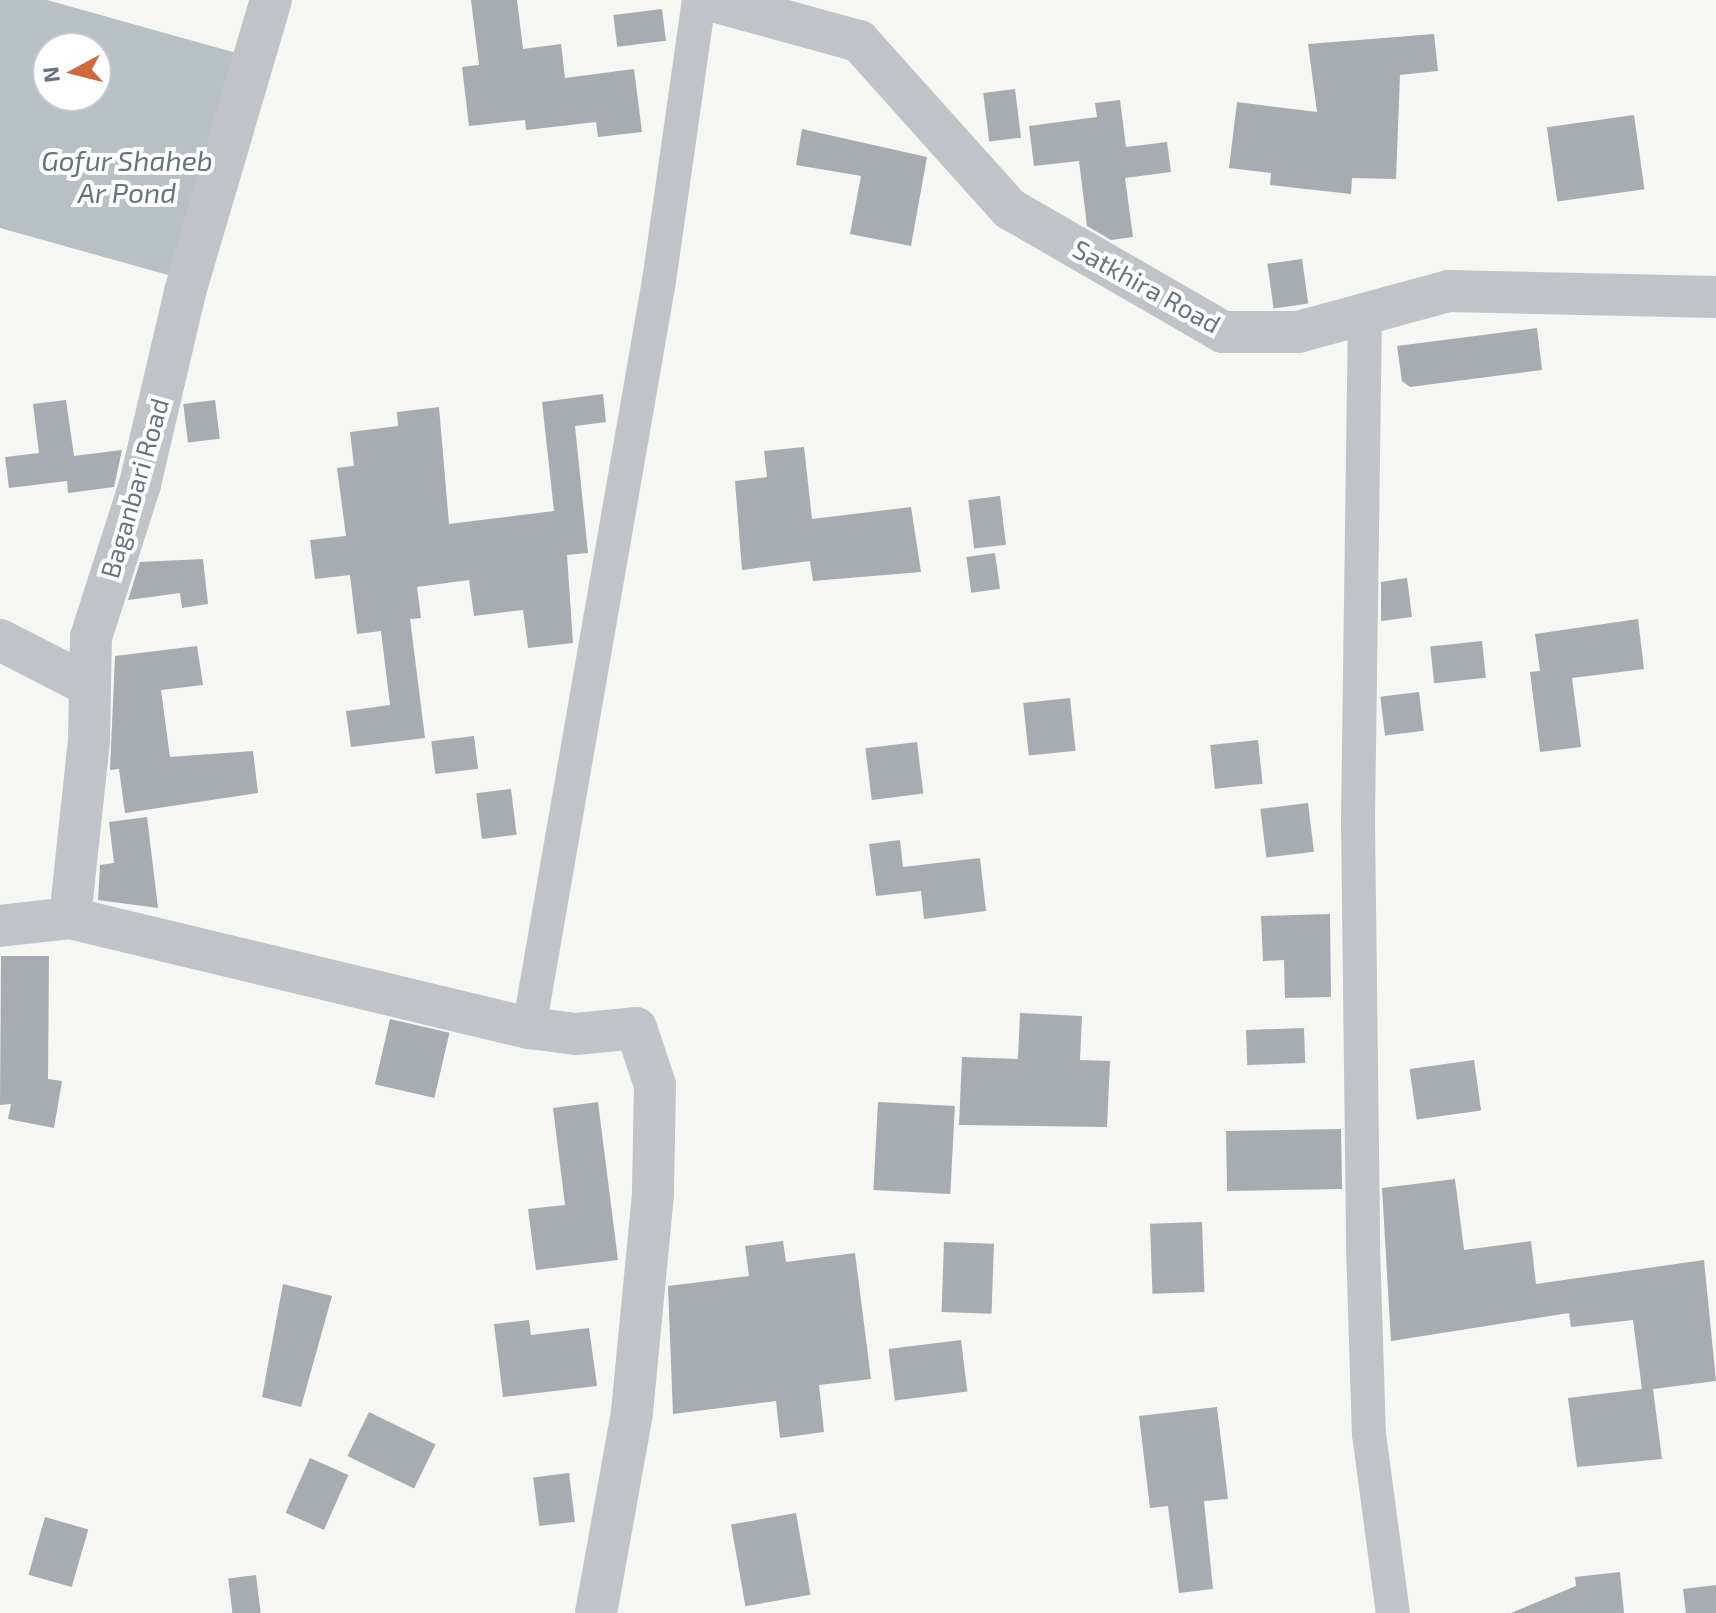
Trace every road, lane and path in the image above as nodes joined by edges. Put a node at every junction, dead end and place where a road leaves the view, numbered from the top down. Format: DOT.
graph roads {
  1 [pos="271,0"];
  2 [pos="699,0"];
  3 [pos="709,0"];
  4 [pos="1716,297"];
  5 [pos="1365,312"];
  6 [pos="0,640"];
  7 [pos="90,686"];
  8 [pos="70,918"];
  9 [pos="0,926"];
  10 [pos="529,1028"];
  11 [pos="596,1613"];
  12 [pos="1393,1613"];
  1 -- 7 [label="street, Baganbari Road"];
  2 -- 10 [label="street"];
  3 -- 5 [label="street, Satkhira Road"];
  4 -- 5 [label="street, Satkhira Road"];
  5 -- 12 [label="street"];
  6 -- 7 [label="street"];
  7 -- 8 [label="street, Baganbari Road"];
  8 -- 9 [label="street"];
  8 -- 10 [label="street"];
  10 -- 11 [label="street"];
}
